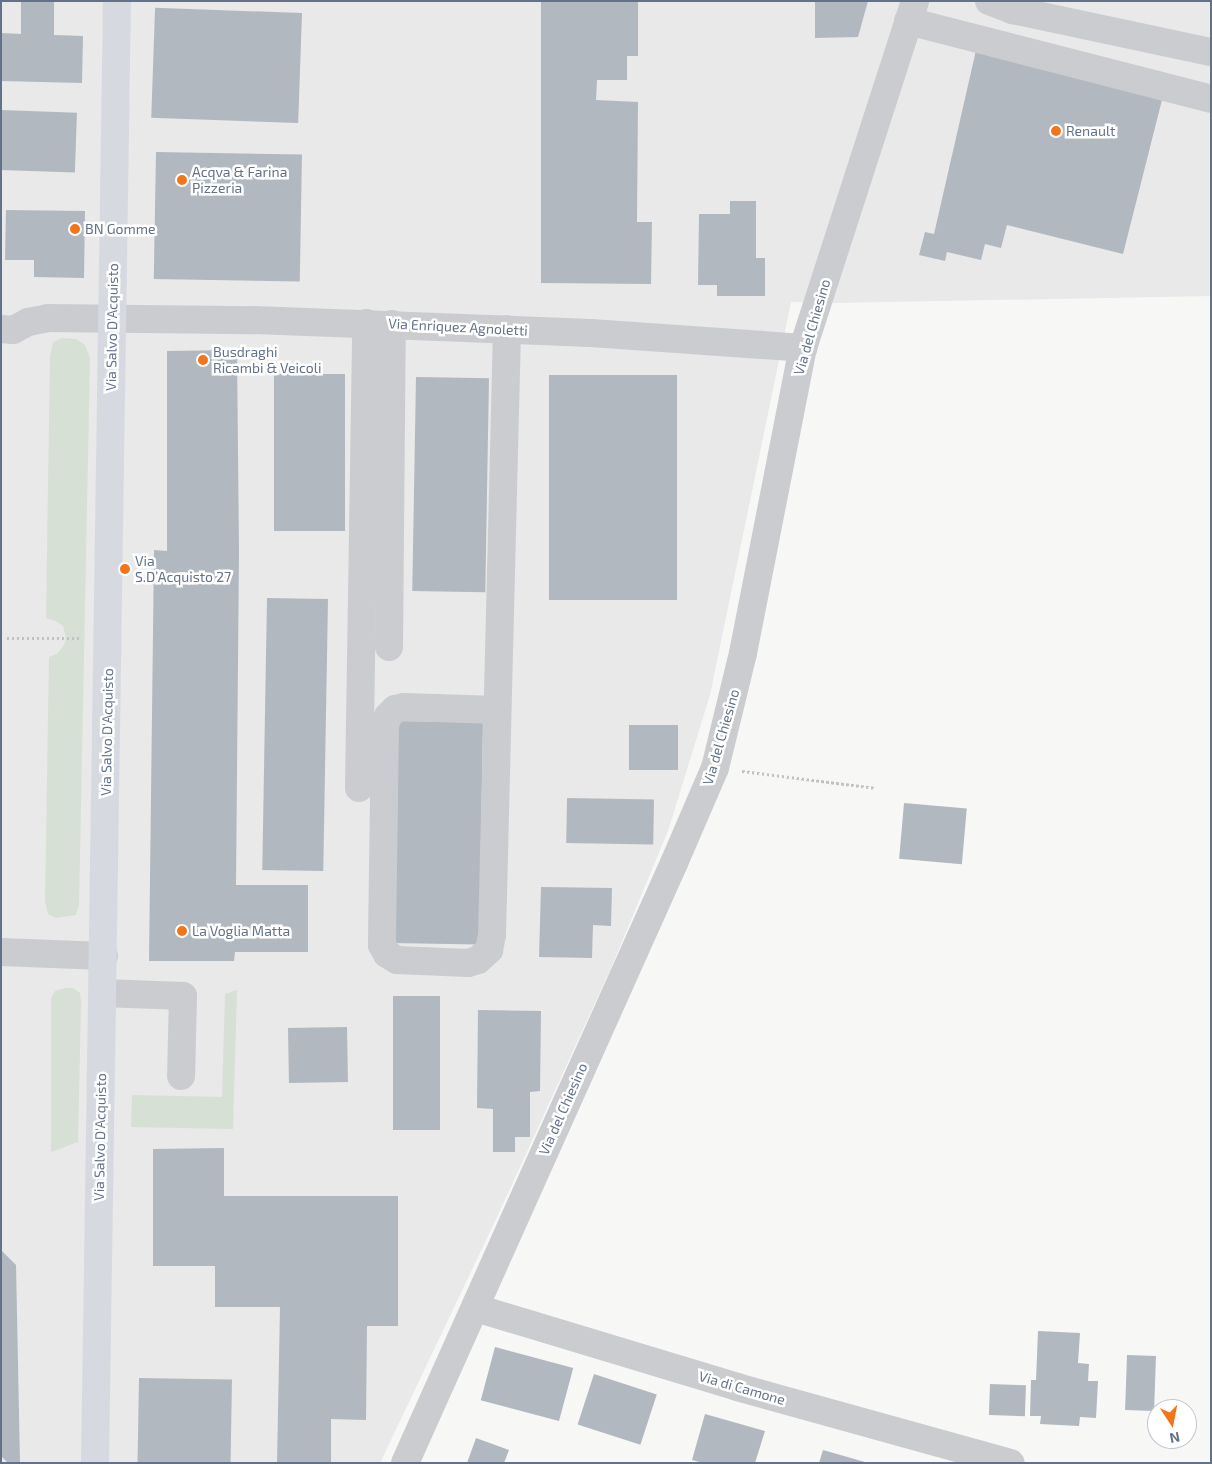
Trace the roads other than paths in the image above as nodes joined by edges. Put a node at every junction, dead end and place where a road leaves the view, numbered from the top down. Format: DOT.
graph roads {
  1 [pos="117,1"];
  2 [pos="989,1"];
  3 [pos="911,11"];
  4 [pos="1211,52"];
  5 [pos="1211,99"];
  6 [pos="112,317"];
  7 [pos="379,323"];
  8 [pos="1,329"];
  9 [pos="506,329"];
  10 [pos="803,348"];
  11 [pos="388,647"];
  12 [pos="497,710"];
  13 [pos="359,788"];
  14 [pos="1,952"];
  15 [pos="104,956"];
  16 [pos="103,993"];
  17 [pos="181,1076"];
  18 [pos="476,1308"];
  19 [pos="95,1463"];
  20 [pos="405,1463"];
  21 [pos="1011,1463"];
  1 -- 6 [label="main road, Via Salvo D'Acquisto"];
  2 -- 4 [label="street"];
  3 -- 5 [label="street"];
  3 -- 10 [label="street, Via del Chiesino"];
  6 -- 7 [label="street, Via Enriquez Agnoletti"];
  6 -- 8 [label="street, Via Enriquez Agnoletti"];
  6 -- 15 [label="main road, Via Salvo D'Acquisto"];
  7 -- 9 [label="street, Via Enriquez Agnoletti"];
  7 -- 11 [label="street"];
  7 -- 13 [label="street"];
  9 -- 10 [label="street, Via Enriquez Agnoletti"];
  9 -- 12 [label="street"];
  10 -- 18 [label="street, Via del Chiesino"];
  12 -- 12 [label="street"];
  14 -- 15 [label="street"];
  15 -- 16 [label="main road, Via Salvo D'Acquisto"];
  16 -- 17 [label="street"];
  16 -- 19 [label="main road, Via Salvo D'Acquisto"];
  18 -- 20 [label="street, Via del Chiesino"];
  18 -- 21 [label="street, Via di Camone"];
}
